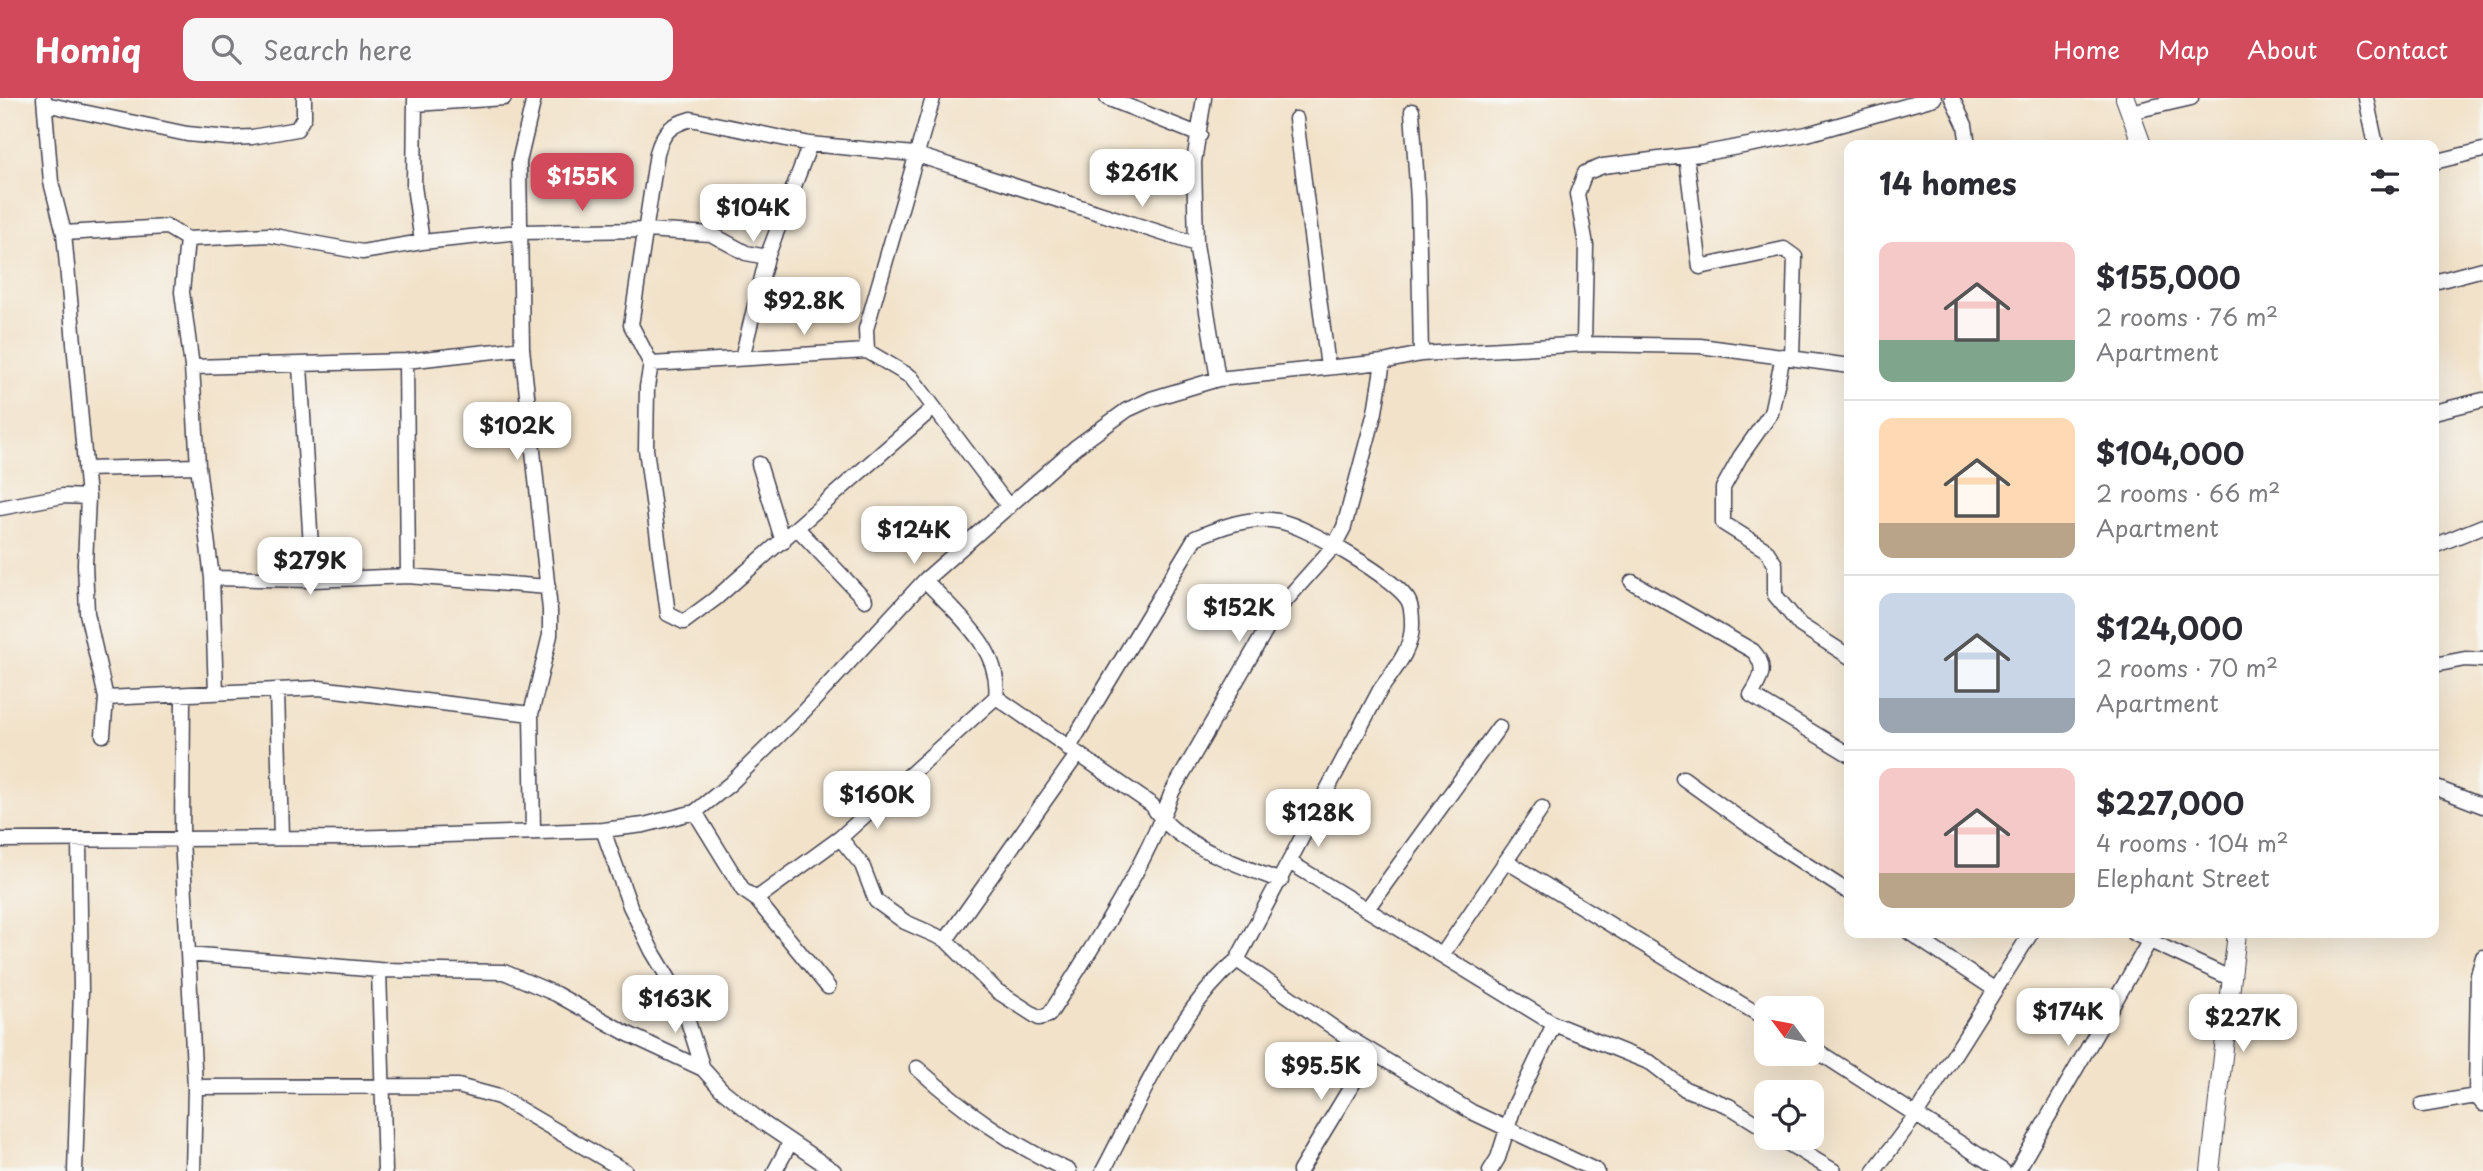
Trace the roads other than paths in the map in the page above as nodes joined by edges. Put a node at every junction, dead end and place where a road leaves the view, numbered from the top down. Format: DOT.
graph roads {
  1 [pos="304,98"];
  2 [pos="504,98"];
  3 [pos="534,98"];
  4 [pos="933,98"];
  5 [pos="1107,98"];
  6 [pos="1204,98"];
  7 [pos="1934,98"];
  8 [pos="1952,98"];
  9 [pos="2191,98"];
  10 [pos="2366,98"];
  11 [pos="44,101"];
  12 [pos="415,101"];
  13 [pos="2128,105"];
  14 [pos="1412,111"];
  15 [pos="1296,119"];
  16 [pos="1200,135"];
  17 [pos="1967,140"];
  18 [pos="2140,140"];
  19 [pos="2375,140"];
  20 [pos="810,144"];
  21 [pos="2483,150"];
  22 [pos="914,154"];
  23 [pos="1686,156"];
  24 [pos="2439,161"];
  25 [pos="646,230"];
  26 [pos="519,232"];
  27 [pos="64,233"];
  28 [pos="187,239"];
  29 [pos="422,242"];
  30 [pos="1196,244"];
  31 [pos="767,257"];
  32 [pos="2483,269"];
  33 [pos="2439,281"];
  34 [pos="1584,344"];
  35 [pos="522,348"];
  36 [pos="867,351"];
  37 [pos="1421,354"];
  38 [pos="1787,357"];
  39 [pos="742,358"];
  40 [pos="406,361"];
  41 [pos="1383,362"];
  42 [pos="651,364"];
  43 [pos="1844,365"];
  44 [pos="300,366"];
  45 [pos="192,367"];
  46 [pos="1328,367"];
  47 [pos="1218,379"];
  48 [pos="2483,400"];
  49 [pos="932,409"];
  50 [pos="2439,411"];
  51 [pos="758,464"];
  52 [pos="198,466"];
  53 [pos="85,469"];
  54 [pos="88,497"];
  55 [pos="1009,507"];
  56 [pos="0,508"];
  57 [pos="2483,526"];
  58 [pos="798,529"];
  59 [pos="783,542"];
  60 [pos="2439,543"];
  61 [pos="1334,546"];
  62 [pos="408,576"];
  63 [pos="212,578"];
  64 [pos="313,580"];
  65 [pos="925,580"];
  66 [pos="1632,582"];
  67 [pos="548,587"];
  68 [pos="865,600"];
  69 [pos="1844,653"];
  70 [pos="2483,660"];
  71 [pos="2439,664"];
  72 [pos="276,692"];
  73 [pos="216,693"];
  74 [pos="183,696"];
  75 [pos="996,697"];
  76 [pos="106,698"];
  77 [pos="531,715"];
  78 [pos="1499,727"];
  79 [pos="103,735"];
  80 [pos="1844,751"];
  81 [pos="1073,752"];
  82 [pos="1684,778"];
  83 [pos="2439,789"];
  84 [pos="2483,806"];
  85 [pos="1542,808"];
  86 [pos="695,812"];
  87 [pos="1161,821"];
  88 [pos="603,830"];
  89 [pos="533,831"];
  90 [pos="281,836"];
  91 [pos="840,838"];
  92 [pos="182,839"];
  93 [pos="0,840"];
  94 [pos="79,841"];
  95 [pos="1506,861"];
  96 [pos="1291,863"];
  97 [pos="1281,880"];
  98 [pos="1844,889"];
  99 [pos="756,899"];
  100 [pos="1367,909"];
  101 [pos="1918,938"];
  102 [pos="2028,938"];
  103 [pos="2142,938"];
  104 [pos="2236,938"];
  105 [pos="946,940"];
  106 [pos="2149,942"];
  107 [pos="188,954"];
  108 [pos="1442,955"];
  109 [pos="2483,957"];
  110 [pos="1237,960"];
  111 [pos="379,970"];
  112 [pos="2232,979"];
  113 [pos="828,987"];
  114 [pos="1994,989"];
  115 [pos="1754,1012"];
  116 [pos="1554,1024"];
  117 [pos="1371,1052"];
  118 [pos="1824,1055"];
  119 [pos="917,1068"];
  120 [pos="703,1069"];
  121 [pos="195,1087"];
  122 [pos="384,1087"];
  123 [pos="2479,1100"];
  124 [pos="2422,1105"];
  125 [pos="1916,1115"];
  126 [pos="1754,1122"];
  127 [pos="1507,1128"];
  128 [pos="790,1143"];
  129 [pos="1799,1150"];
  130 [pos="75,1171"];
  131 [pos="193,1171"];
  132 [pos="385,1171"];
  133 [pos="625,1171"];
  134 [pos="775,1171"];
  135 [pos="834,1171"];
  136 [pos="1069,1171"];
  137 [pos="1103,1171"];
  138 [pos="1300,1171"];
  139 [pos="1490,1171"];
  140 [pos="1597,1171"];
  141 [pos="1834,1171"];
  142 [pos="1874,1171"];
  143 [pos="2003,1171"];
  144 [pos="2017,1171"];
  145 [pos="2210,1171"];
  1 -- 11 [label="street"];
  2 -- 12 [label="street"];
  3 -- 26 [label="street"];
  4 -- 22 [label="street"];
  5 -- 16 [label="street"];
  6 -- 16 [label="street"];
  7 -- 23 [label="street"];
  8 -- 17 [label="street"];
  9 -- 13 [label="street"];
  10 -- 19 [label="street"];
  11 -- 27 [label="street"];
  12 -- 29 [label="street"];
  13 -- 18 [label="main road"];
  14 -- 37 [label="street"];
  15 -- 46 [label="street"];
  16 -- 30 [label="street"];
  20 -- 22 [label="street"];
  20 -- 25 [label="street"];
  20 -- 31 [label="street"];
  21 -- 24 [label="street"];
  22 -- 30 [label="street"];
  22 -- 36 [label="street"];
  23 -- 34 [label="street"];
  23 -- 38 [label="street"];
  25 -- 26 [label="street"];
  25 -- 31 [label="street"];
  25 -- 42 [label="street"];
  26 -- 29 [label="street"];
  26 -- 35 [label="street"];
  27 -- 28 [label="street"];
  27 -- 53 [label="street"];
  28 -- 29 [label="street"];
  28 -- 45 [label="street"];
  30 -- 47 [label="street"];
  31 -- 39 [label="street"];
  32 -- 33 [label="street"];
  34 -- 37 [label="street"];
  34 -- 38 [label="street"];
  35 -- 40 [label="street"];
  35 -- 67 [label="street"];
  36 -- 39 [label="street"];
  36 -- 49 [label="street"];
  37 -- 41 [label="street"];
  38 -- 43 [label="street"];
  38 -- 69 [label="street"];
  39 -- 42 [label="street"];
  40 -- 44 [label="street"];
  40 -- 62 [label="street"];
  41 -- 46 [label="street"];
  41 -- 61 [label="street"];
  42 -- 59 [label="street"];
  44 -- 45 [label="street"];
  44 -- 64 [label="street"];
  45 -- 52 [label="street"];
  46 -- 47 [label="street"];
  47 -- 55 [label="street"];
  48 -- 50 [label="street"];
  49 -- 55 [label="street"];
  49 -- 58 [label="street"];
  51 -- 59 [label="street"];
  52 -- 53 [label="street"];
  52 -- 63 [label="street"];
  53 -- 54 [label="street"];
  54 -- 56 [label="street"];
  54 -- 76 [label="street"];
  55 -- 65 [label="street"];
  57 -- 60 [label="street"];
  58 -- 59 [label="street"];
  58 -- 68 [label="street"];
  61 -- 81 [label="street"];
  61 -- 87 [label="street"];
  61 -- 96 [label="street"];
  62 -- 64 [label="street"];
  62 -- 67 [label="street"];
  63 -- 64 [label="street"];
  63 -- 73 [label="street"];
  65 -- 75 [label="street"];
  65 -- 86 [label="street"];
  66 -- 80 [label="street"];
  67 -- 77 [label="street"];
  70 -- 71 [label="street"];
  72 -- 73 [label="street"];
  72 -- 77 [label="street"];
  72 -- 90 [label="street"];
  73 -- 74 [label="street"];
  74 -- 76 [label="street"];
  74 -- 92 [label="street"];
  75 -- 81 [label="street"];
  75 -- 91 [label="street"];
  76 -- 79 [label="street"];
  77 -- 89 [label="street"];
  78 -- 100 [label="street"];
  81 -- 87 [label="street"];
  81 -- 105 [label="street"];
  82 -- 98 [label="street"];
  83 -- 84 [label="street"];
  85 -- 95 [label="street"];
  86 -- 88 [label="street"];
  86 -- 99 [label="street"];
  87 -- 97 [label="street"];
  87 -- 105 [label="street"];
  88 -- 89 [label="street"];
  88 -- 120 [label="street"];
  89 -- 90 [label="street"];
  90 -- 92 [label="street"];
  91 -- 99 [label="street"];
  91 -- 105 [label="street"];
  92 -- 94 [label="street"];
  92 -- 107 [label="street"];
  93 -- 94 [label="street"];
  94 -- 130 [label="street"];
  95 -- 108 [label="street"];
  95 -- 115 [label="street"];
  96 -- 97 [label="street"];
  96 -- 100 [label="street"];
  97 -- 110 [label="street"];
  99 -- 113 [label="street"];
  100 -- 108 [label="street"];
  101 -- 114 [label="street"];
  102 -- 114 [label="street"];
  103 -- 106 [label="street"];
  104 -- 112 [label="main road"];
  106 -- 112 [label="street"];
  106 -- 144 [label="street"];
  107 -- 111 [label="street"];
  107 -- 121 [label="street"];
  108 -- 116 [label="street"];
  109 -- 123 [label="street"];
  110 -- 117 [label="street"];
  110 -- 137 [label="street"];
  111 -- 120 [label="street"];
  111 -- 122 [label="street"];
  112 -- 145 [label="main road"];
  114 -- 125 [label="street"];
  116 -- 126 [label="street"];
  116 -- 127 [label="street"];
  117 -- 127 [label="street"];
  117 -- 138 [label="street"];
  118 -- 125 [label="street"];
  119 -- 136 [label="street"];
  120 -- 128 [label="street"];
  121 -- 122 [label="street"];
  121 -- 131 [label="street"];
  122 -- 132 [label="street"];
  122 -- 133 [label="street"];
  123 -- 124 [label="street"];
  125 -- 142 [label="street"];
  125 -- 143 [label="street"];
  127 -- 139 [label="street"];
  127 -- 140 [label="street"];
  128 -- 134 [label="street"];
  128 -- 135 [label="street"];
  129 -- 141 [label="street"];
}
